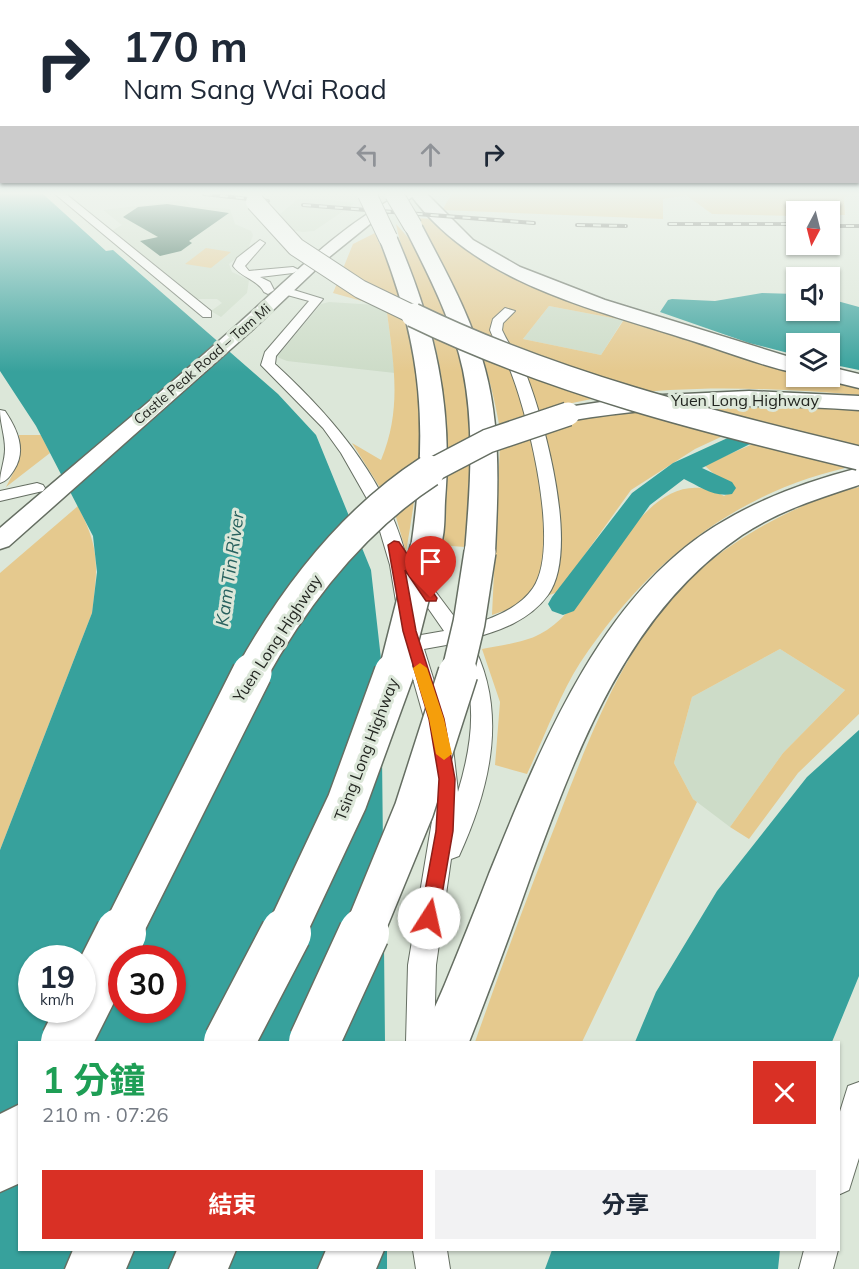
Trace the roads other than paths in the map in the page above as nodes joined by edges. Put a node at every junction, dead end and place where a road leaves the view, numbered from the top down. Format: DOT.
graph roads {
  1 [pos="132,253"];
  2 [pos="250,253"];
  3 [pos="304,253"];
  4 [pos="313,253"];
  5 [pos="324,253"];
  6 [pos="394,253"];
  7 [pos="426,253"];
  8 [pos="480,253"];
  9 [pos="292,270"];
  10 [pos="245,274"];
  11 [pos="276,290"];
  12 [pos="509,311"];
  13 [pos="207,315"];
  14 [pos="786,363"];
  15 [pos="840,376"];
  16 [pos="859,381"];
  17 [pos="859,403"];
  18 [pos="0,414"];
  19 [pos="859,458"];
  20 [pos="859,476"];
  21 [pos="0,478"];
  22 [pos="42,491"];
  23 [pos="0,496"];
  24 [pos="0,519"];
  25 [pos="0,541"];
  26 [pos="410,546"];
  27 [pos="457,635"];
  28 [pos="413,644"];
  29 [pos="431,903"];
  30 [pos="66,1041"];
  31 [pos="230,1041"];
  32 [pos="314,1041"];
  33 [pos="420,1041"];
  34 [pos="445,1041"];
  35 [pos="859,1097"];
  36 [pos="18,1134"];
  37 [pos="0,1165"];
  38 [pos="840,1171"];
  39 [pos="105,1251"];
  40 [pos="207,1251"];
  41 [pos="356,1251"];
  42 [pos="430,1251"];
  43 [pos="821,1251"];
  44 [pos="94,1269"];
  45 [pos="198,1269"];
  46 [pos="347,1269"];
  47 [pos="433,1269"];
  48 [pos="816,1269"];
  1 -- 13 [label="street"];
  2 -- 10 [label="street"];
  3 -- 19 [label="highway, bridge"];
  4 -- 9 [label="main road, Castle Peak Road – Tam Mi"];
  5 -- 11 [label="main road, Castle Peak Road – Tam Mi"];
  6 -- 26 [label="highway, Tsing Long Highway, bridge"];
  7 -- 32 [label="highway, bridge"];
  8 -- 14 [label="highway"];
  9 -- 10 [label="street"];
  9 -- 11 [label="main road, Castle Peak Road – Tam Mi"];
  10 -- 11 [label="street"];
  11 -- 22 [label="main road, Castle Peak Road – Tam Mi"];
  11 -- 26 [label="street"];
  12 -- 27 [label="street"];
  15 -- 16 [label="highway"];
  17 -- 30 [label="highway, Yuen Long Highway, bridge"];
  18 -- 21 [label="street"];
  20 -- 34 [label="highway"];
  22 -- 23 [label="street"];
  22 -- 24 [label="main road, Castle Peak Road – Tam Mi"];
  22 -- 25 [label="main road, Castle Peak Road – Tam Mi"];
  26 -- 27 [label="street"];
  26 -- 28 [label="street"];
  26 -- 31 [label="highway, Tsing Long Highway, bridge"];
  27 -- 28 [label="street"];
  27 -- 29 [label="street"];
  28 -- 29 [label="street"];
  29 -- 33 [label="street"];
  35 -- 38 [label="street"];
  36 -- 37 [label="highway"];
  39 -- 44 [label="highway"];
  40 -- 45 [label="highway"];
  41 -- 46 [label="highway"];
  42 -- 47 [label="street"];
  43 -- 48 [label="street"];
}
